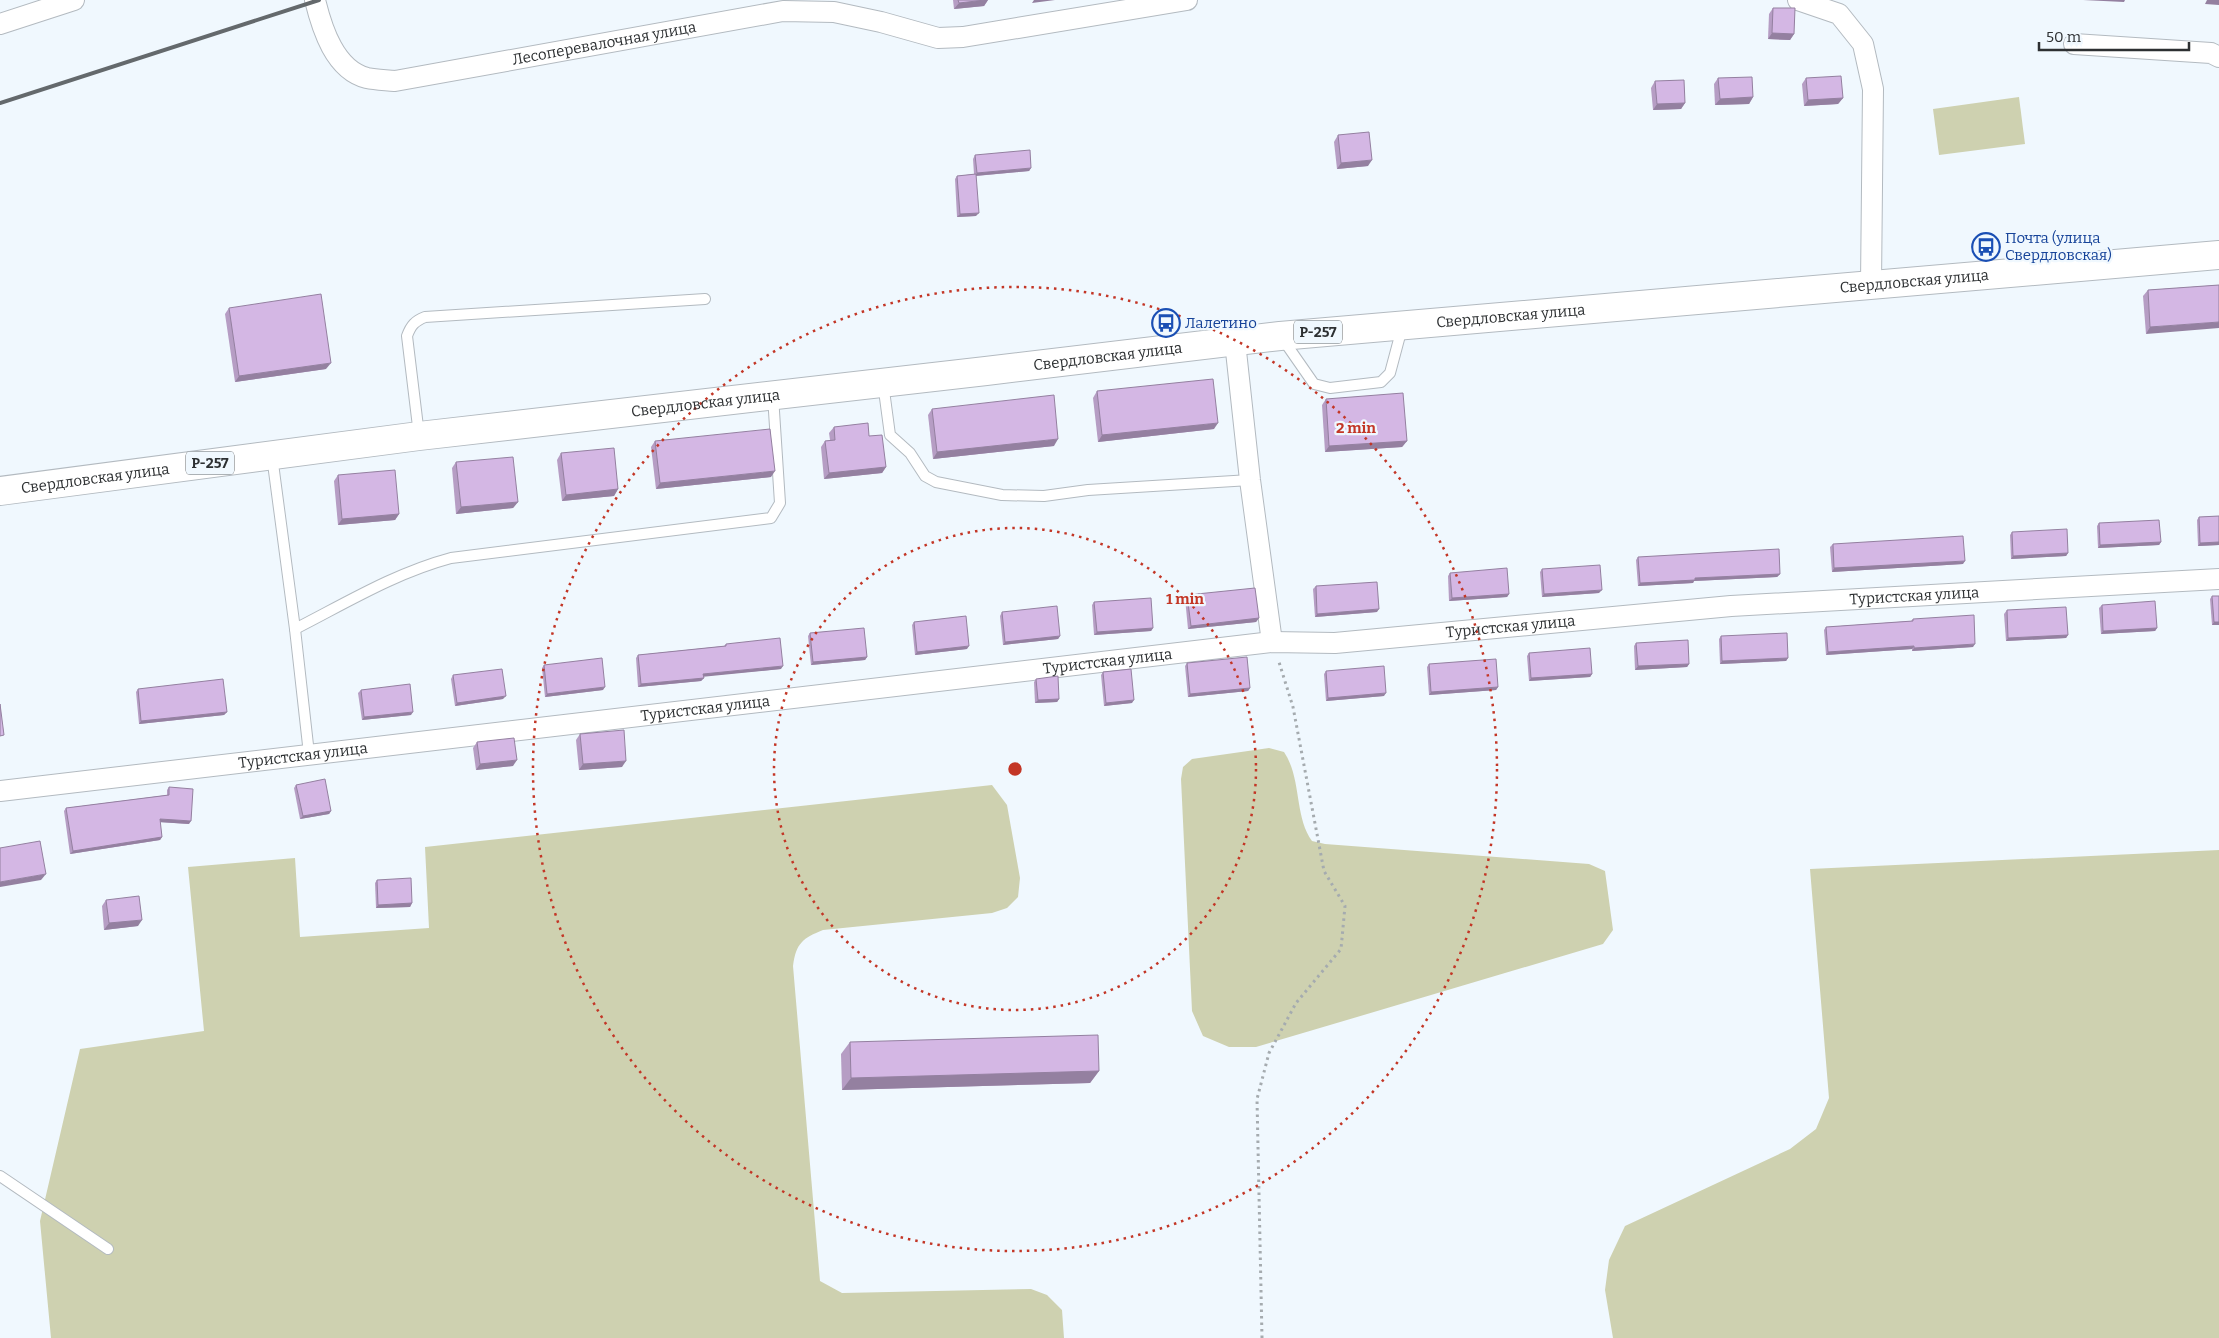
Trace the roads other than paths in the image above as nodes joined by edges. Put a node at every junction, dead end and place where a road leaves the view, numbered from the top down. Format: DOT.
graph roads {
  1 [pos="74,0"];
  2 [pos="316,0"];
  3 [pos="1187,0"];
  4 [pos="1798,0"];
  5 [pos="0,24"];
  6 [pos="2074,44"];
  7 [pos="2219,57"];
  8 [pos="2219,256"];
  9 [pos="1871,284"];
  10 [pos="705,299"];
  11 [pos="1403,324"];
  12 [pos="1280,336"];
  13 [pos="1235,342"];
  14 [pos="883,382"];
  15 [pos="773,395"];
  16 [pos="419,436"];
  17 [pos="272,455"];
  18 [pos="1250,480"];
  19 [pos="0,491"];
  20 [pos="2219,579"];
  21 [pos="296,629"];
  22 [pos="1272,642"];
  23 [pos="309,754"];
  24 [pos="0,792"];
  25 [pos="0,1176"];
  26 [pos="108,1249"];
  1 -- 5 [label="street"];
  2 -- 3 [label="street, Лесоперевалочная улица"];
  4 -- 9 [label="street"];
  6 -- 7 [label="street"];
  8 -- 9 [label="highway, Свердловская улица / Р-257"];
  9 -- 11 [label="highway, Свердловская улица / Р-257"];
  10 -- 16 [label="lane"];
  11 -- 12 [label="highway, Свердловская улица / Р-257"];
  11 -- 12 [label="lane"];
  12 -- 13 [label="highway, Свердловская улица / Р-257"];
  13 -- 14 [label="highway, Свердловская улица / Р-257"];
  13 -- 18 [label="street"];
  14 -- 15 [label="highway, Свердловская улица / Р-257"];
  14 -- 18 [label="lane"];
  15 -- 16 [label="highway, Свердловская улица / Р-257"];
  15 -- 21 [label="lane"];
  16 -- 17 [label="highway, Свердловская улица / Р-257"];
  17 -- 19 [label="highway, Свердловская улица / Р-257"];
  17 -- 21 [label="lane"];
  18 -- 22 [label="street"];
  20 -- 22 [label="street, Туристская улица"];
  21 -- 23 [label="lane"];
  22 -- 23 [label="street, Туристская улица"];
  23 -- 24 [label="street, Туристская улица"];
  25 -- 26 [label="lane"];
}
